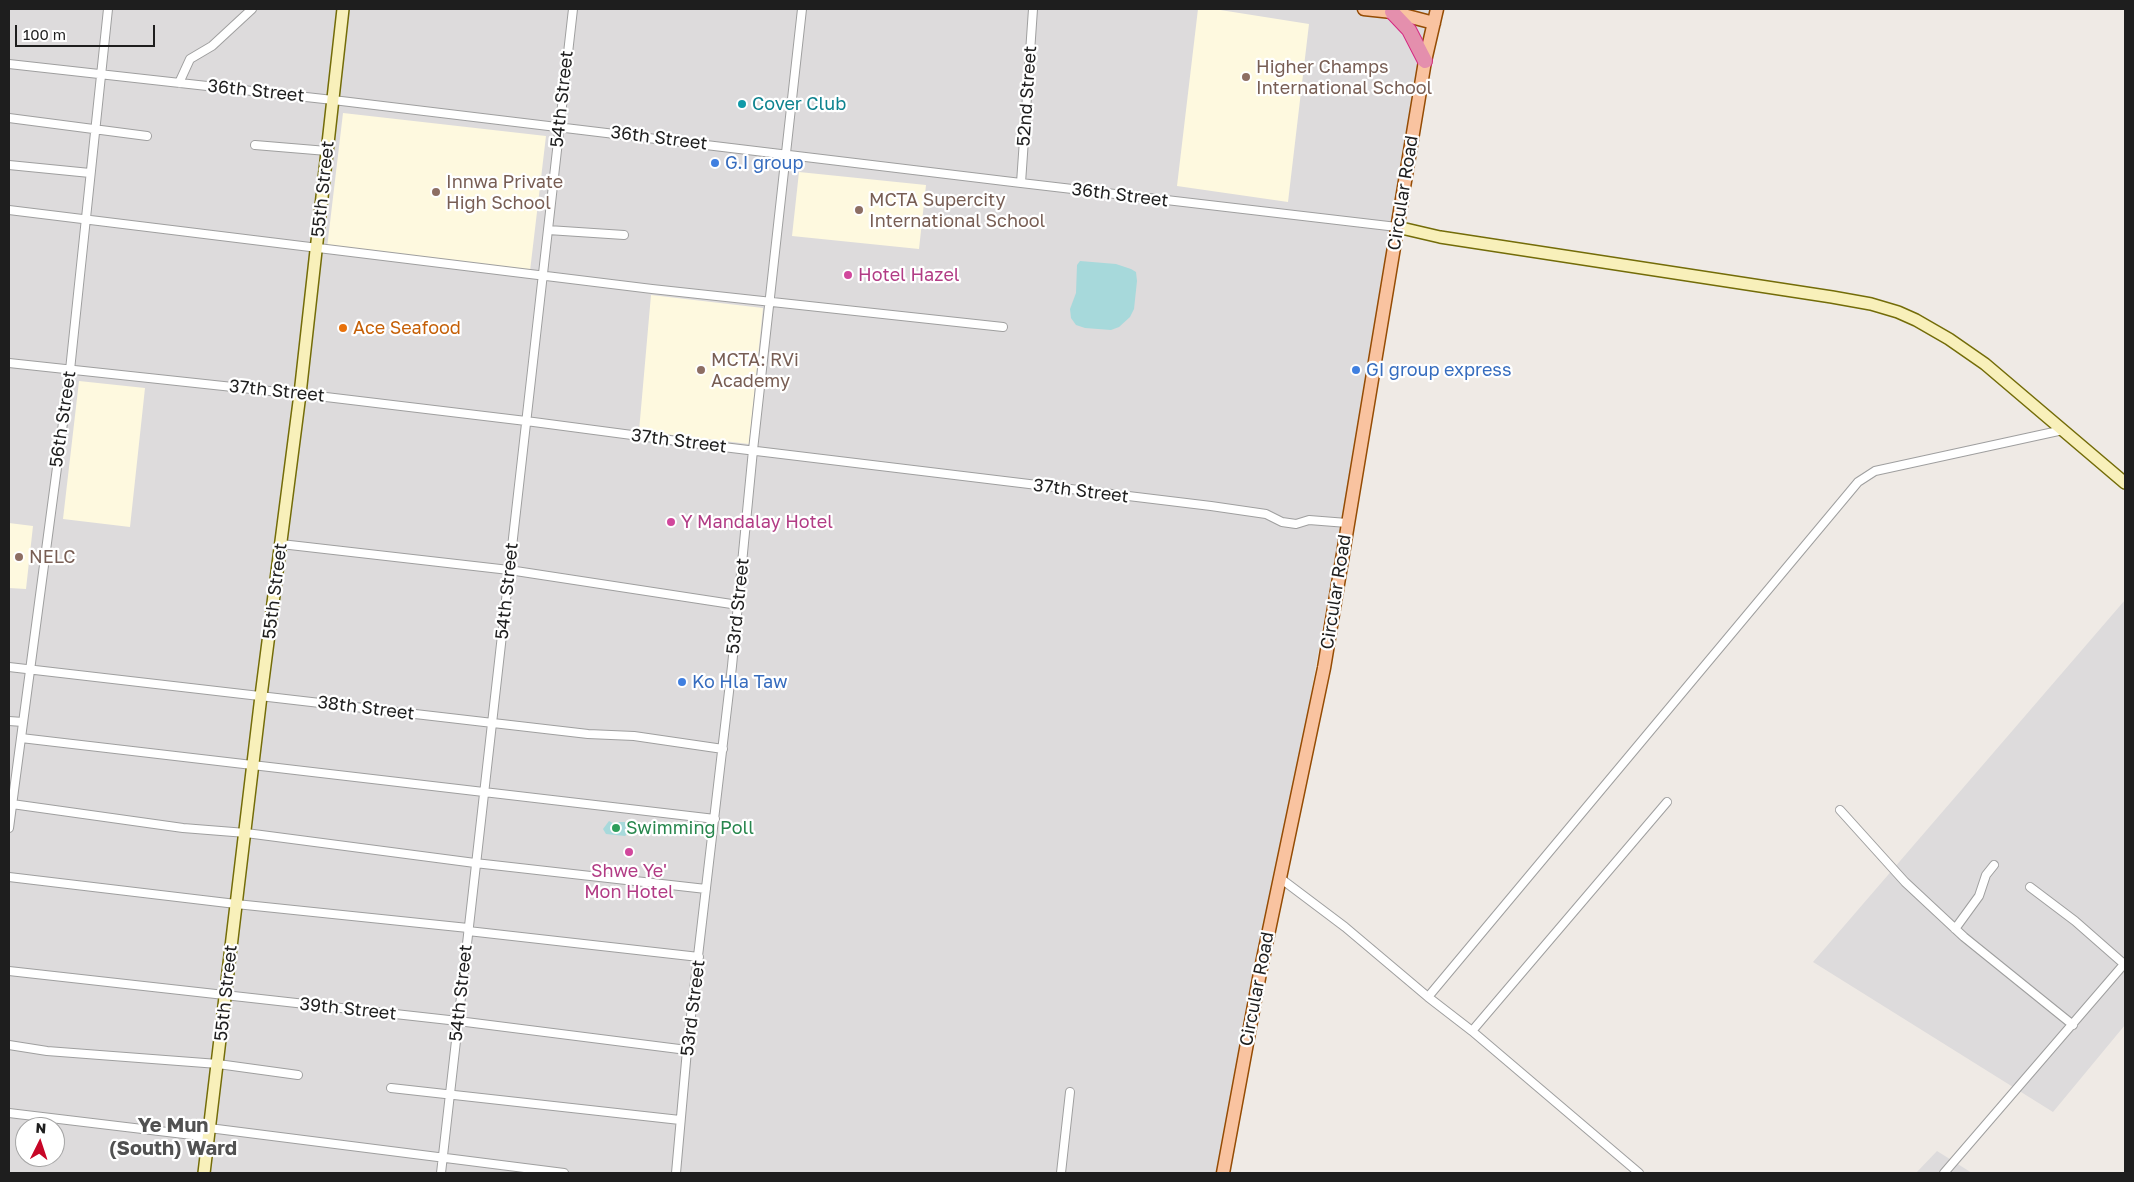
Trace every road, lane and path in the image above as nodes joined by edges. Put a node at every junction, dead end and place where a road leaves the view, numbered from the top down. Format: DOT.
graph roads {
  1 [pos="108,9"];
  2 [pos="252,9"];
  3 [pos="343,9"];
  4 [pos="573,9"];
  5 [pos="802,9"];
  6 [pos="1033,9"];
  7 [pos="1364,9"];
  8 [pos="1437,9"];
  9 [pos="1392,12"];
  10 [pos="1434,23"];
  11 [pos="1425,61"];
  12 [pos="9,64"];
  13 [pos="101,74"];
  14 [pos="180,82"];
  15 [pos="333,100"];
  16 [pos="9,118"];
  17 [pos="559,127"];
  18 [pos="95,128"];
  19 [pos="147,136"];
  20 [pos="255,145"];
  21 [pos="327,151"];
  22 [pos="787,154"];
  23 [pos="9,164"];
  24 [pos="90,173"];
  25 [pos="1021,184"];
  26 [pos="9,210"];
  27 [pos="85,219"];
  28 [pos="1397,227"];
  29 [pos="548,230"];
  30 [pos="624,236"];
  31 [pos="316,248"];
  32 [pos="542,276"];
  33 [pos="770,301"];
  34 [pos="1003,327"];
  35 [pos="9,363"];
  36 [pos="70,370"];
  37 [pos="300,394"];
  38 [pos="526,421"];
  39 [pos="2063,430"];
  40 [pos="753,450"];
  41 [pos="2125,483"];
  42 [pos="1347,523"];
  43 [pos="281,544"];
  44 [pos="509,570"];
  45 [pos="738,605"];
  46 [pos="9,667"];
  47 [pos="29,669"];
  48 [pos="261,696"];
  49 [pos="9,721"];
  50 [pos="23,722"];
  51 [pos="492,723"];
  52 [pos="21,738"];
  53 [pos="722,749"];
  54 [pos="253,766"];
  55 [pos="13,768"];
  56 [pos="484,792"];
  57 [pos="1668,802"];
  58 [pos="12,804"];
  59 [pos="1840,810"];
  60 [pos="10,816"];
  61 [pos="715,820"];
  62 [pos="9,828"];
  63 [pos="246,833"];
  64 [pos="475,863"];
  65 [pos="1994,866"];
  66 [pos="9,877"];
  67 [pos="1280,878"];
  68 [pos="2030,886"];
  69 [pos="706,890"];
  70 [pos="236,904"];
  71 [pos="1955,928"];
  72 [pos="468,930"];
  73 [pos="699,957"];
  74 [pos="2125,963"];
  75 [pos="9,971"];
  76 [pos="225,996"];
  77 [pos="1428,997"];
  78 [pos="458,1021"];
  79 [pos="2073,1025"];
  80 [pos="1472,1031"];
  81 [pos="9,1045"];
  82 [pos="687,1050"];
  83 [pos="218,1064"];
  84 [pos="298,1075"];
  85 [pos="392,1088"];
  86 [pos="1070,1092"];
  87 [pos="450,1094"];
  88 [pos="9,1113"];
  89 [pos="680,1120"];
  90 [pos="209,1133"];
  91 [pos="443,1158"];
  92 [pos="204,1173"];
  93 [pos="441,1173"];
  94 [pos="564,1173"];
  95 [pos="676,1173"];
  96 [pos="1061,1173"];
  97 [pos="1223,1173"];
  98 [pos="1638,1173"];
  99 [pos="1944,1173"];
  1 -- 13 [label="street, 56th Street"];
  2 -- 14 [label="street"];
  3 -- 15 [label="main road, 55th Street"];
  4 -- 17 [label="street, 54th Street"];
  5 -- 22 [label="street, 53rd Street"];
  6 -- 25 [label="street, 52nd Street"];
  7 -- 9 [label="main road"];
  8 -- 10 [label="main road, Circular Road"];
  9 -- 10 [label="main road"];
  9 -- 11 [label="highway"];
  10 -- 11 [label="main road, Circular Road"];
  11 -- 28 [label="main road, Circular Road"];
  12 -- 13 [label="street, 36th Street"];
  13 -- 14 [label="street, 36th Street"];
  13 -- 18 [label="street, 56th Street"];
  14 -- 15 [label="street, 36th Street"];
  15 -- 17 [label="street, 36th Street"];
  15 -- 21 [label="main road, 55th Street"];
  16 -- 18 [label="street"];
  17 -- 22 [label="street, 36th Street"];
  17 -- 29 [label="street, 54th Street"];
  18 -- 19 [label="street"];
  18 -- 24 [label="street, 56th Street"];
  20 -- 21 [label="street"];
  21 -- 31 [label="main road, 55th Street"];
  22 -- 25 [label="street, 36th Street"];
  22 -- 33 [label="street, 53rd Street"];
  23 -- 24 [label="street"];
  24 -- 27 [label="street, 56th Street"];
  25 -- 28 [label="street, 36th Street"];
  26 -- 27 [label="street"];
  27 -- 31 [label="street"];
  27 -- 36 [label="street, 56th Street"];
  28 -- 39 [label="main road"];
  28 -- 42 [label="main road, Circular Road"];
  29 -- 30 [label="street"];
  29 -- 32 [label="street, 54th Street"];
  31 -- 32 [label="street"];
  31 -- 37 [label="main road, 55th Street"];
  32 -- 33 [label="street"];
  32 -- 38 [label="street, 54th Street"];
  33 -- 34 [label="street"];
  33 -- 40 [label="street, 53rd Street"];
  35 -- 36 [label="street, 37th Street"];
  36 -- 37 [label="street, 37th Street"];
  36 -- 47 [label="street, 56th Street"];
  37 -- 38 [label="street, 37th Street"];
  37 -- 43 [label="main road, 55th Street"];
  38 -- 40 [label="street, 37th Street"];
  38 -- 44 [label="street, 54th Street"];
  39 -- 41 [label="main road"];
  39 -- 77 [label="street"];
  40 -- 42 [label="street, 37th Street"];
  40 -- 45 [label="street, 53rd Street"];
  42 -- 67 [label="main road, Circular Road"];
  43 -- 44 [label="street"];
  43 -- 48 [label="main road, 55th Street"];
  44 -- 45 [label="street"];
  44 -- 51 [label="street, 54th Street"];
  45 -- 53 [label="street, 53rd Street"];
  46 -- 47 [label="street, 38th Street"];
  47 -- 48 [label="street, 38th Street"];
  47 -- 50 [label="street, 56th Street"];
  48 -- 51 [label="street, 38th Street"];
  48 -- 54 [label="main road, 55th Street"];
  49 -- 50 [label="street"];
  50 -- 52 [label="street, 56th Street"];
  51 -- 53 [label="street, 38th Street"];
  51 -- 56 [label="street, 54th Street"];
  52 -- 54 [label="street"];
  52 -- 55 [label="street, 56th Street"];
  53 -- 61 [label="street, 53rd Street"];
  54 -- 56 [label="street"];
  54 -- 63 [label="main road, 55th Street"];
  55 -- 58 [label="street, 56th Street"];
  56 -- 61 [label="street"];
  56 -- 64 [label="street, 54th Street"];
  57 -- 80 [label="street"];
  58 -- 60 [label="street, 56th Street"];
  58 -- 63 [label="street"];
  59 -- 71 [label="street"];
  60 -- 62 [label="street, 56th Street"];
  61 -- 69 [label="street, 53rd Street"];
  63 -- 64 [label="street"];
  63 -- 70 [label="main road, 55th Street"];
  64 -- 69 [label="street"];
  64 -- 72 [label="street, 54th Street"];
  65 -- 71 [label="street"];
  66 -- 70 [label="street"];
  67 -- 77 [label="street"];
  67 -- 97 [label="main road, Circular Road"];
  68 -- 74 [label="street"];
  69 -- 73 [label="street, 53rd Street"];
  70 -- 72 [label="street"];
  70 -- 76 [label="main road, 55th Street"];
  71 -- 79 [label="street"];
  72 -- 73 [label="street"];
  72 -- 78 [label="street, 54th Street"];
  73 -- 82 [label="street, 53rd Street"];
  74 -- 79 [label="street"];
  75 -- 76 [label="street, 39th Street"];
  76 -- 78 [label="street, 39th Street"];
  76 -- 83 [label="main road, 55th Street"];
  77 -- 80 [label="street"];
  78 -- 82 [label="street, 39th Street"];
  78 -- 87 [label="street, 54th Street"];
  79 -- 99 [label="street"];
  80 -- 98 [label="street"];
  81 -- 83 [label="street"];
  82 -- 89 [label="street, 53rd Street"];
  83 -- 84 [label="street"];
  83 -- 90 [label="main road, 55th Street"];
  85 -- 87 [label="street"];
  86 -- 96 [label="street"];
  87 -- 89 [label="street"];
  87 -- 91 [label="street, 54th Street"];
  88 -- 90 [label="street"];
  89 -- 95 [label="street, 53rd Street"];
  90 -- 91 [label="street"];
  90 -- 92 [label="main road, 55th Street"];
  91 -- 93 [label="street, 54th Street"];
  91 -- 94 [label="street"];
}
